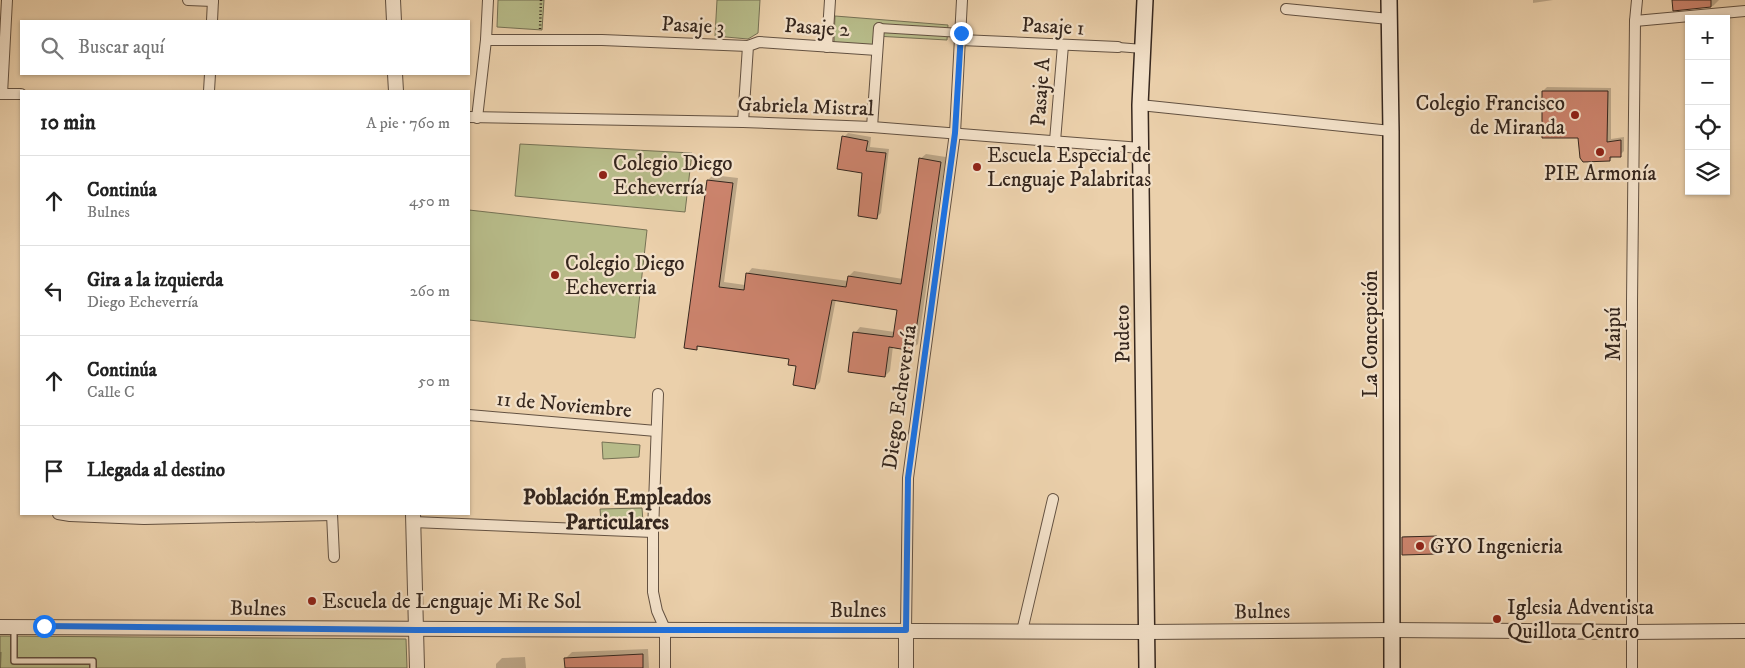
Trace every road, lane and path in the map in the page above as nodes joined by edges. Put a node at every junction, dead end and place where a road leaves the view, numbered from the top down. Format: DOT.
graph roads {
  1 [pos="7,0"];
  2 [pos="188,0"];
  3 [pos="213,0"];
  4 [pos="393,0"];
  5 [pos="488,0"];
  6 [pos="541,0"];
  7 [pos="830,0"];
  8 [pos="962,0"];
  9 [pos="1145,0"];
  10 [pos="1389,0"];
  11 [pos="1637,0"];
  12 [pos="1286,9"];
  13 [pos="1745,11"];
  14 [pos="1389,19"];
  15 [pos="212,20"];
  16 [pos="394,20"];
  17 [pos="1635,21"];
  18 [pos="879,28"];
  19 [pos="961,36"];
  20 [pos="486,40"];
  21 [pos="540,40"];
  22 [pos="751,45"];
  23 [pos="1063,45"];
  24 [pos="827,47"];
  25 [pos="1118,48"];
  26 [pos="1143,49"];
  27 [pos="877,50"];
  28 [pos="210,75"];
  29 [pos="396,75"];
  30 [pos="209,90"];
  31 [pos="396,90"];
  32 [pos="1,94"];
  33 [pos="20,94"];
  34 [pos="1140,105"];
  35 [pos="473,118"];
  36 [pos="743,122"];
  37 [pos="872,127"];
  38 [pos="1391,131"];
  39 [pos="955,133"];
  40 [pos="1055,141"];
  41 [pos="1141,148"];
  42 [pos="658,394"];
  43 [pos="470,415"];
  44 [pos="656,431"];
  45 [pos="1053,499"];
  46 [pos="64,515"];
  47 [pos="238,515"];
  48 [pos="332,515"];
  49 [pos="144,516"];
  50 [pos="413,518"];
  51 [pos="653,532"];
  52 [pos="334,557"];
  53 [pos="7,627"];
  54 [pos="665,629"];
  55 [pos="416,630"];
  56 [pos="906,630"];
  57 [pos="1391,630"];
  58 [pos="1022,631"];
  59 [pos="1745,631"];
  60 [pos="1147,632"];
  61 [pos="1632,632"];
  62 [pos="93,668"];
  63 [pos="417,668"];
  64 [pos="665,668"];
  65 [pos="906,668"];
  66 [pos="1147,668"];
  67 [pos="1392,668"];
  68 [pos="1632,668"];
  1 -- 32 [label="street"];
  2 -- 3 [label="street"];
  3 -- 15 [label="street"];
  4 -- 16 [label="street"];
  5 -- 20 [label="street"];
  6 -- 21 [label="path"];
  7 -- 24 [label="street"];
  8 -- 19 [label="street, Diego Echeverría"];
  9 -- 26 [label="main road, Pudeto"];
  10 -- 14 [label="main road, La Concepción"];
  11 -- 17 [label="street, Maipú"];
  12 -- 14 [label="street"];
  13 -- 17 [label="street"];
  14 -- 38 [label="main road, La Concepción"];
  17 -- 61 [label="street, Maipú"];
  18 -- 19 [label="street, Pasaje 1"];
  18 -- 27 [label="street"];
  19 -- 23 [label="street, Pasaje 1"];
  19 -- 39 [label="street, Diego Echeverría"];
  20 -- 21 [label="street, Pasaje 3"];
  20 -- 35 [label="street"];
  21 -- 22 [label="street, Pasaje 3"];
  22 -- 24 [label="street, Pasaje 2"];
  22 -- 36 [label="street"];
  23 -- 25 [label="street, Pasaje 1"];
  23 -- 40 [label="street, Pasaje A"];
  24 -- 27 [label="street, Pasaje 2"];
  25 -- 26 [label="street, Pasaje 1"];
  26 -- 34 [label="main road, Pudeto"];
  27 -- 37 [label="street"];
  28 -- 30 [label="street"];
  29 -- 31 [label="street"];
  32 -- 33 [label="street"];
  34 -- 38 [label="street"];
  34 -- 41 [label="main road, Pudeto"];
  35 -- 36 [label="street, Gabriela Mistral"];
  36 -- 37 [label="street, Gabriela Mistral"];
  37 -- 39 [label="street, Gabriela Mistral"];
  38 -- 57 [label="main road, La Concepción"];
  39 -- 40 [label="street, Gabriela Mistral"];
  39 -- 56 [label="street, Diego Echeverría"];
  40 -- 41 [label="street, Gabriela Mistral"];
  41 -- 60 [label="main road, Pudeto"];
  42 -- 44 [label="street"];
  43 -- 44 [label="street, 11 de Noviembre"];
  44 -- 51 [label="street"];
  45 -- 58 [label="street"];
  46 -- 49 [label="street"];
  47 -- 49 [label="street"];
  48 -- 52 [label="street"];
  50 -- 51 [label="street"];
  50 -- 55 [label="street"];
  51 -- 54 [label="street"];
  53 -- 55 [label="street, Bulnes"];
  53 -- 62 [label="lane"];
  54 -- 55 [label="street, Bulnes"];
  54 -- 56 [label="street, Bulnes"];
  54 -- 64 [label="street"];
  55 -- 63 [label="street"];
  56 -- 58 [label="street, Bulnes"];
  56 -- 65 [label="street, Diego Echeverría"];
  57 -- 60 [label="street, Bulnes"];
  57 -- 61 [label="street, Bulnes"];
  57 -- 67 [label="main road, La Concepción"];
  58 -- 60 [label="street, Bulnes"];
  59 -- 61 [label="street, Bulnes"];
  60 -- 66 [label="main road, Pudeto"];
  61 -- 68 [label="street, Maipú"];
}
